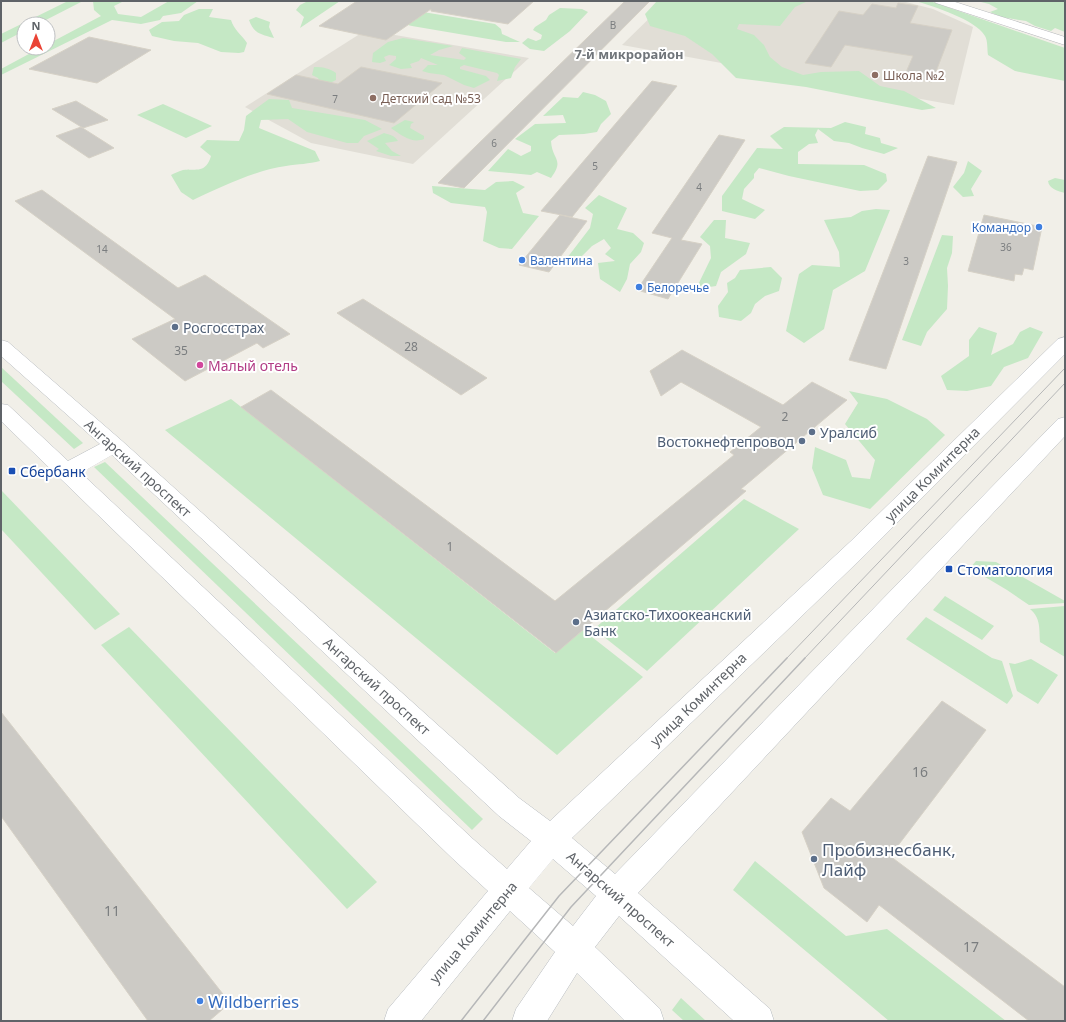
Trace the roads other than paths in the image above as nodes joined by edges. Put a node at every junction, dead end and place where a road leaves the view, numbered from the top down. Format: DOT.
graph roads {
  1 [pos="940,1"];
  2 [pos="1065,41"];
  3 [pos="1065,343"];
  4 [pos="1,346"];
  5 [pos="1,410"];
  6 [pos="1065,424"];
  7 [pos="114,445"];
  8 [pos="66,472"];
  9 [pos="551,839"];
  10 [pos="508,889"];
  11 [pos="617,893"];
  12 [pos="575,949"];
  13 [pos="400,1021"];
  14 [pos="528,1021"];
  15 [pos="648,1021"];
  16 [pos="758,1021"];
  1 -- 2 [label="street"];
  3 -- 9 [label="street, улица Коминтерна"];
  4 -- 7 [label="street, Ангарский проспект"];
  5 -- 8 [label="street"];
  6 -- 11 [label="street"];
  7 -- 8 [label="street"];
  7 -- 9 [label="street, Ангарский проспект"];
  8 -- 10 [label="street"];
  9 -- 10 [label="street, улица Коминтерна"];
  9 -- 11 [label="street, Ангарский проспект"];
  10 -- 12 [label="street"];
  10 -- 13 [label="street, улица Коминтерна"];
  11 -- 12 [label="street"];
  11 -- 16 [label="street, Ангарский проспект"];
  12 -- 14 [label="street"];
  12 -- 15 [label="street"];
}
